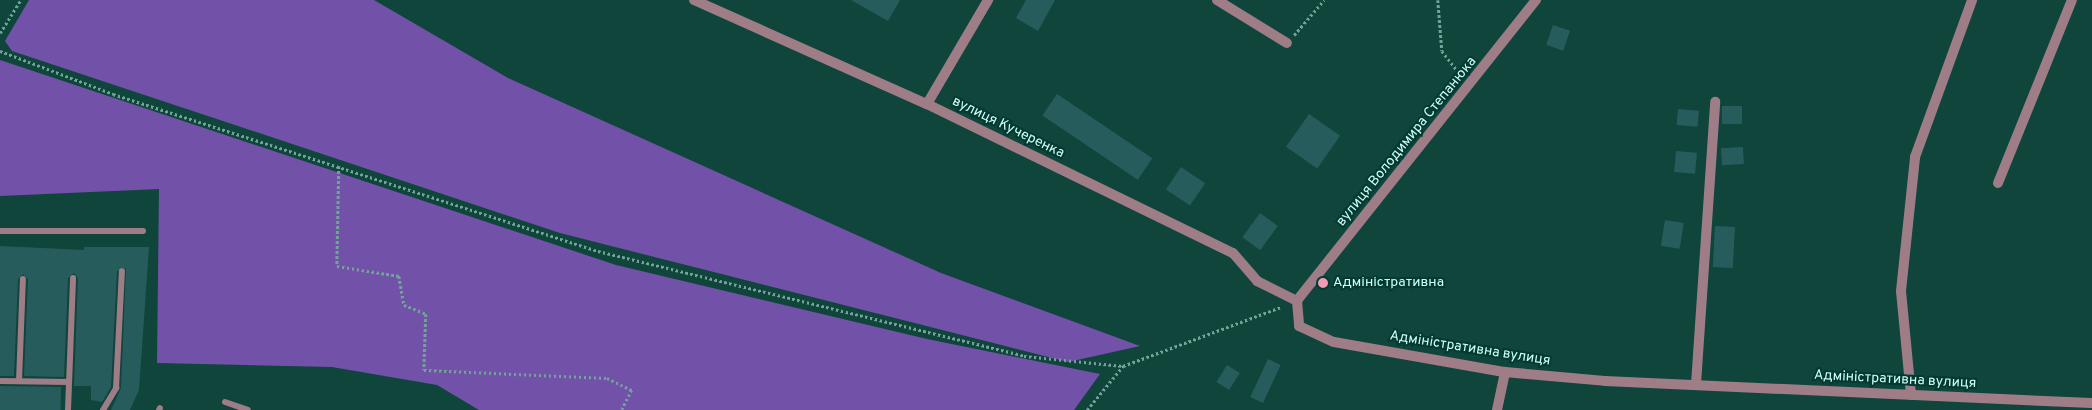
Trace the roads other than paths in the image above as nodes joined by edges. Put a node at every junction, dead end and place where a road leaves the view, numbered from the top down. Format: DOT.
graph roads {
  1 [pos="694,0"];
  2 [pos="988,0"];
  3 [pos="1217,0"];
  4 [pos="1536,0"];
  5 [pos="1972,0"];
  6 [pos="2072,0"];
  7 [pos="1287,43"];
  8 [pos="1715,102"];
  9 [pos="926,104"];
  10 [pos="1998,183"];
  11 [pos="0,231"];
  12 [pos="143,231"];
  13 [pos="122,271"];
  14 [pos="73,278"];
  15 [pos="23,279"];
  16 [pos="1297,301"];
  17 [pos="1505,372"];
  18 [pos="0,381"];
  19 [pos="18,382"];
  20 [pos="69,382"];
  21 [pos="1696,384"];
  22 [pos="1911,395"];
  23 [pos="225,402"];
  24 [pos="2092,403"];
  25 [pos="68,410"];
  26 [pos="103,410"];
  27 [pos="248,410"];
  28 [pos="1497,410"];
  1 -- 9 [label="street, вулиця Кучеренка"];
  2 -- 9 [label="street"];
  3 -- 7 [label="street"];
  4 -- 16 [label="street, вулиця Володимира Степанюка"];
  5 -- 22 [label="street"];
  6 -- 10 [label="street"];
  8 -- 21 [label="street"];
  9 -- 16 [label="street, вулиця Кучеренка"];
  11 -- 12 [label="lane"];
  13 -- 26 [label="lane"];
  14 -- 20 [label="lane"];
  15 -- 19 [label="lane"];
  16 -- 17 [label="street, Адміністративна вулиця"];
  17 -- 21 [label="street, Адміністративна вулиця"];
  17 -- 28 [label="street"];
  18 -- 19 [label="lane"];
  19 -- 20 [label="lane"];
  20 -- 25 [label="lane"];
  21 -- 22 [label="street, Адміністративна вулиця"];
  22 -- 24 [label="street, Адміністративна вулиця"];
  23 -- 27 [label="lane"];
}
